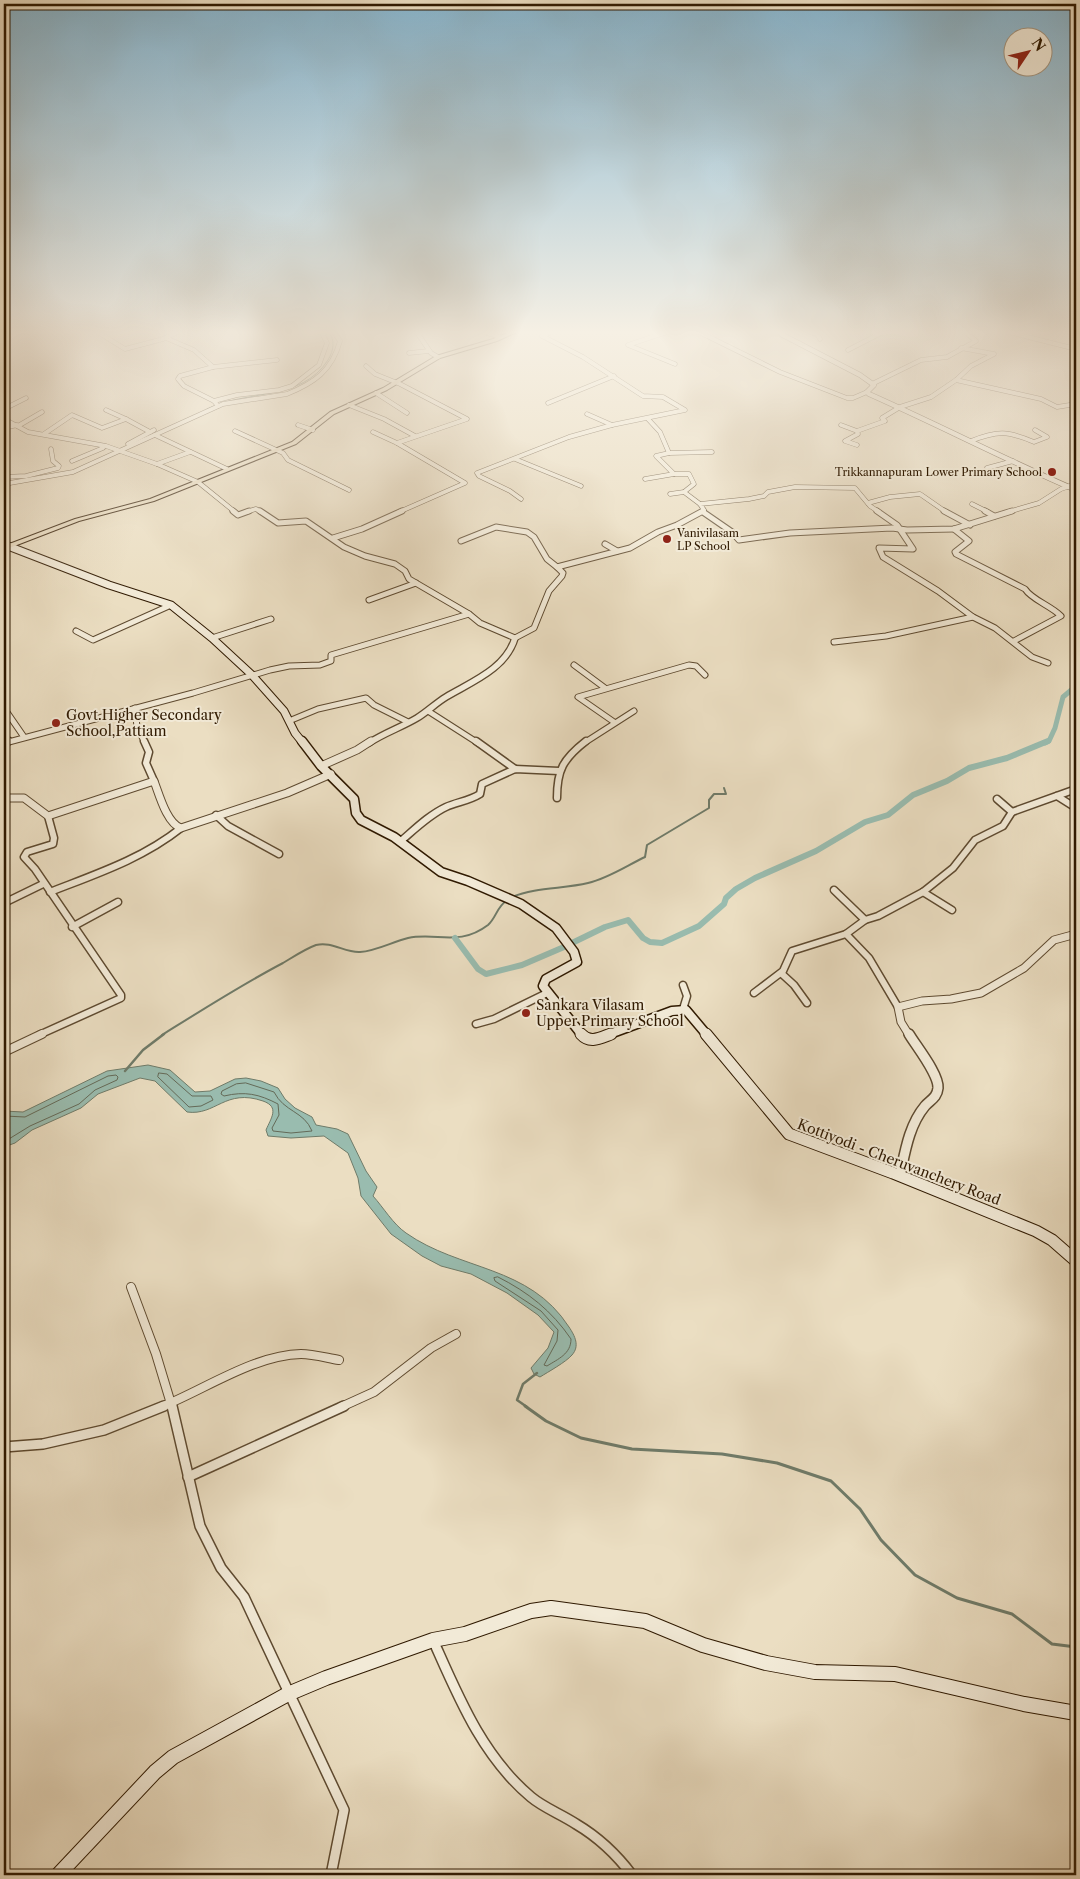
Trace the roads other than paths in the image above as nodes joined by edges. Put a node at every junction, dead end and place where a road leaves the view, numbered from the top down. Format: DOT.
graph roads {
  1 [pos="5,419"];
  2 [pos="30,419"];
  3 [pos="67,419"];
  4 [pos="81,419"];
  5 [pos="126,419"];
  6 [pos="187,419"];
  7 [pos="324,419"];
  8 [pos="383,419"];
  9 [pos="466,419"];
  10 [pos="598,419"];
  11 [pos="648,419"];
  12 [pos="883,419"];
  13 [pos="925,419"];
  14 [pos="298,425"];
  15 [pos="612,425"];
  16 [pos="842,425"];
  17 [pos="17,426"];
  18 [pos="4,428"];
  19 [pos="313,430"];
  20 [pos="1035,430"];
  21 [pos="235,431"];
  22 [pos="857,431"];
  23 [pos="373,432"];
  24 [pos="44,434"];
  25 [pos="155,435"];
  26 [pos="415,436"];
  27 [pos="971,441"];
  28 [pos="397,443"];
  29 [pos="857,445"];
  30 [pos="106,446"];
  31 [pos="51,449"];
  32 [pos="276,449"];
  33 [pos="120,450"];
  34 [pos="190,452"];
  35 [pos="712,452"];
  36 [pos="670,453"];
  37 [pos="515,459"];
  38 [pos="72,460"];
  39 [pos="1012,461"];
  40 [pos="157,464"];
  41 [pos="986,468"];
  42 [pos="226,470"];
  43 [pos="674,474"];
  44 [pos="4,478"];
  45 [pos="645,479"];
  46 [pos="198,482"];
  47 [pos="4,484"];
  48 [pos="1076,484"];
  49 [pos="581,486"];
  50 [pos="1068,486"];
  51 [pos="349,490"];
  52 [pos="1076,490"];
  53 [pos="684,492"];
  54 [pos="670,494"];
  55 [pos="521,499"];
  56 [pos="868,503"];
  57 [pos="700,504"];
  58 [pos="972,504"];
  59 [pos="703,512"];
  60 [pos="994,516"];
  61 [pos="970,524"];
  62 [pos="900,529"];
  63 [pos="954,529"];
  64 [pos="333,538"];
  65 [pos="461,541"];
  66 [pos="605,544"];
  67 [pos="6,546"];
  68 [pos="617,551"];
  69 [pos="557,567"];
  70 [pos="416,583"];
  71 [pos="370,600"];
  72 [pos="171,605"];
  73 [pos="469,614"];
  74 [pos="973,617"];
  75 [pos="271,619"];
  76 [pos="76,631"];
  77 [pos="212,638"];
  78 [pos="515,638"];
  79 [pos="1014,641"];
  80 [pos="834,642"];
  81 [pos="1048,664"];
  82 [pos="574,665"];
  83 [pos="705,674"];
  84 [pos="252,676"];
  85 [pos="605,688"];
  86 [pos="4,708"];
  87 [pos="135,708"];
  88 [pos="428,711"];
  89 [pos="634,711"];
  90 [pos="289,721"];
  91 [pos="408,722"];
  92 [pos="614,722"];
  93 [pos="24,738"];
  94 [pos="4,743"];
  95 [pos="321,766"];
  96 [pos="515,769"];
  97 [pos="559,771"];
  98 [pos="332,774"];
  99 [pos="154,781"];
  100 [pos="1076,789"];
  101 [pos="1057,796"];
  102 [pos="4,798"];
  103 [pos="556,798"];
  104 [pos="997,799"];
  105 [pos="1076,808"];
  106 [pos="1012,812"];
  107 [pos="216,815"];
  108 [pos="48,816"];
  109 [pos="181,828"];
  110 [pos="401,841"];
  111 [pos="280,854"];
  112 [pos="43,884"];
  113 [pos="834,890"];
  114 [pos="50,892"];
  115 [pos="923,892"];
  116 [pos="118,902"];
  117 [pos="4,903"];
  118 [pos="952,910"];
  119 [pos="865,920"];
  120 [pos="72,926"];
  121 [pos="846,934"];
  122 [pos="1076,934"];
  123 [pos="782,974"];
  124 [pos="683,986"];
  125 [pos="547,993"];
  126 [pos="754,993"];
  127 [pos="807,1003"];
  128 [pos="898,1007"];
  129 [pos="683,1008"];
  130 [pos="476,1024"];
  131 [pos="4,1052"];
  132 [pos="900,1175"];
  133 [pos="1076,1261"];
  134 [pos="131,1287"];
  135 [pos="456,1334"];
  136 [pos="339,1360"];
  137 [pos="170,1403"];
  138 [pos="4,1447"];
  139 [pos="188,1477"];
  140 [pos="433,1640"];
  141 [pos="288,1694"];
  142 [pos="1076,1713"];
  143 [pos="58,1875"];
  144 [pos="331,1875"];
  145 [pos="632,1875"];
  1 -- 17 [label="street"];
  2 -- 17 [label="street"];
  3 -- 24 [label="street"];
  4 -- 5 [label="street"];
  5 -- 33 [label="street"];
  6 -- 25 [label="street"];
  7 -- 19 [label="main road"];
  8 -- 26 [label="street"];
  9 -- 26 [label="street"];
  10 -- 15 [label="street"];
  11 -- 15 [label="street"];
  11 -- 36 [label="street"];
  12 -- 22 [label="street"];
  13 -- 27 [label="street"];
  14 -- 19 [label="street"];
  15 -- 37 [label="street"];
  16 -- 22 [label="street"];
  17 -- 18 [label="street"];
  17 -- 24 [label="street"];
  19 -- 32 [label="main road"];
  20 -- 27 [label="street"];
  21 -- 32 [label="street"];
  22 -- 29 [label="street"];
  23 -- 28 [label="street"];
  24 -- 30 [label="street"];
  25 -- 33 [label="street"];
  25 -- 34 [label="street"];
  26 -- 28 [label="street"];
  27 -- 39 [label="street"];
  28 -- 64 [label="street"];
  30 -- 33 [label="street"];
  30 -- 38 [label="street"];
  31 -- 44 [label="street"];
  32 -- 42 [label="main road"];
  32 -- 51 [label="street"];
  33 -- 40 [label="street"];
  33 -- 44 [label="street"];
  33 -- 47 [label="street"];
  34 -- 40 [label="street"];
  34 -- 42 [label="street"];
  35 -- 36 [label="street"];
  36 -- 43 [label="street"];
  37 -- 49 [label="street"];
  37 -- 55 [label="street"];
  39 -- 41 [label="street"];
  39 -- 50 [label="street"];
  40 -- 46 [label="street"];
  42 -- 46 [label="main road"];
  43 -- 45 [label="street"];
  43 -- 53 [label="street"];
  46 -- 64 [label="street"];
  46 -- 67 [label="main road"];
  48 -- 50 [label="street"];
  50 -- 52 [label="street"];
  50 -- 60 [label="street"];
  53 -- 54 [label="street"];
  53 -- 57 [label="street"];
  56 -- 57 [label="street"];
  56 -- 61 [label="street"];
  56 -- 62 [label="street"];
  57 -- 59 [label="street"];
  58 -- 60 [label="street"];
  59 -- 62 [label="street"];
  59 -- 68 [label="street"];
  60 -- 61 [label="street"];
  61 -- 63 [label="street"];
  62 -- 63 [label="street"];
  62 -- 74 [label="street"];
  63 -- 79 [label="street"];
  64 -- 70 [label="street"];
  65 -- 69 [label="street"];
  66 -- 68 [label="street"];
  67 -- 72 [label="main road"];
  68 -- 69 [label="street"];
  69 -- 78 [label="street"];
  70 -- 71 [label="street"];
  70 -- 73 [label="street"];
  72 -- 76 [label="street"];
  72 -- 77 [label="main road"];
  73 -- 78 [label="street"];
  73 -- 84 [label="street"];
  74 -- 79 [label="street"];
  74 -- 80 [label="street"];
  75 -- 77 [label="street"];
  77 -- 84 [label="main road"];
  78 -- 88 [label="street"];
  79 -- 81 [label="street"];
  82 -- 85 [label="street"];
  83 -- 85 [label="street"];
  84 -- 87 [label="street"];
  84 -- 90 [label="main road"];
  85 -- 92 [label="street"];
  86 -- 93 [label="street"];
  87 -- 93 [label="street"];
  87 -- 99 [label="street"];
  88 -- 91 [label="street"];
  88 -- 96 [label="street"];
  89 -- 92 [label="street"];
  90 -- 91 [label="street"];
  90 -- 95 [label="main road"];
  91 -- 95 [label="street"];
  92 -- 97 [label="street"];
  93 -- 94 [label="street"];
  95 -- 98 [label="main road"];
  96 -- 97 [label="street"];
  96 -- 110 [label="street"];
  97 -- 103 [label="street"];
  98 -- 107 [label="street"];
  98 -- 110 [label="main road"];
  99 -- 108 [label="street"];
  99 -- 109 [label="street"];
  100 -- 101 [label="street"];
  101 -- 105 [label="street"];
  101 -- 106 [label="street"];
  102 -- 108 [label="street"];
  104 -- 106 [label="street"];
  106 -- 115 [label="street"];
  107 -- 109 [label="street"];
  107 -- 111 [label="street"];
  108 -- 112 [label="street"];
  109 -- 114 [label="street"];
  110 -- 125 [label="main road"];
  112 -- 114 [label="street"];
  112 -- 117 [label="street"];
  113 -- 119 [label="street"];
  114 -- 120 [label="street"];
  115 -- 118 [label="street"];
  115 -- 119 [label="street"];
  116 -- 120 [label="street"];
  119 -- 121 [label="street"];
  120 -- 131 [label="street"];
  121 -- 123 [label="street"];
  121 -- 128 [label="street"];
  122 -- 128 [label="street"];
  123 -- 126 [label="street"];
  123 -- 127 [label="street"];
  124 -- 129 [label="street"];
  125 -- 129 [label="main road"];
  125 -- 130 [label="street"];
  128 -- 132 [label="street"];
  129 -- 132 [label="main road, Kottiyodi - Cheruvanchery Road"];
  132 -- 133 [label="main road, Kottiyodi - Cheruvanchery Road"];
  134 -- 137 [label="street"];
  135 -- 139 [label="street"];
  136 -- 137 [label="street"];
  137 -- 138 [label="street"];
  137 -- 139 [label="street"];
  139 -- 141 [label="street"];
  140 -- 141 [label="main road"];
  140 -- 142 [label="main road"];
  140 -- 145 [label="street"];
  141 -- 143 [label="main road"];
  141 -- 144 [label="street"];
}
